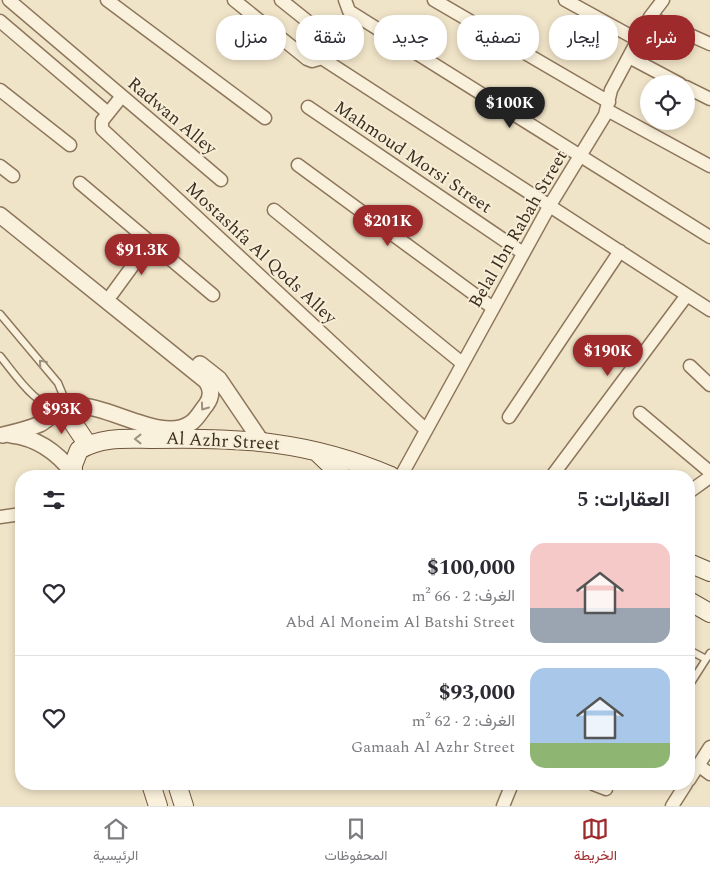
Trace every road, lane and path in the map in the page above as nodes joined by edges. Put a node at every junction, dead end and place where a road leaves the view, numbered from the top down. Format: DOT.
graph roads {
  1 [pos="9,0"];
  2 [pos="107,0"];
  3 [pos="234,0"];
  4 [pos="281,0"];
  5 [pos="345,0"];
  6 [pos="434,0"];
  7 [pos="565,0"];
  8 [pos="663,0"];
  9 [pos="300,15"];
  10 [pos="652,15"];
  11 [pos="0,20"];
  12 [pos="628,35"];
  13 [pos="695,37"];
  14 [pos="710,44"];
  15 [pos="296,50"];
  16 [pos="628,58"];
  17 [pos="326,60"];
  18 [pos="636,60"];
  19 [pos="664,75"];
  20 [pos="0,90"];
  21 [pos="695,92"];
  22 [pos="122,96"];
  23 [pos="710,100"];
  24 [pos="308,106"];
  25 [pos="608,106"];
  26 [pos="108,113"];
  27 [pos="265,118"];
  28 [pos="70,145"];
  29 [pos="580,157"];
  30 [pos="298,165"];
  31 [pos="0,166"];
  32 [pos="710,166"];
  33 [pos="13,176"];
  34 [pos="221,180"];
  35 [pos="80,183"];
  36 [pos="0,204"];
  37 [pos="550,205"];
  38 [pos="274,210"];
  39 [pos="0,215"];
  40 [pos="710,237"];
  41 [pos="150,242"];
  42 [pos="620,251"];
  43 [pos="523,253"];
  44 [pos="112,294"];
  45 [pos="213,295"];
  46 [pos="687,295"];
  47 [pos="494,308"];
  48 [pos="710,310"];
  49 [pos="0,314"];
  50 [pos="0,356"];
  51 [pos="462,363"];
  52 [pos="690,366"];
  53 [pos="710,386"];
  54 [pos="63,408"];
  55 [pos="640,413"];
  56 [pos="509,417"];
  57 [pos="425,429"];
  58 [pos="2,435"];
  59 [pos="261,441"];
  60 [pos="88,445"];
  61 [pos="314,449"];
  62 [pos="69,470"];
  63 [pos="73,470"];
  64 [pos="336,470"];
  65 [pos="376,470"];
  66 [pos="404,470"];
  67 [pos="556,470"];
  68 [pos="710,472"];
  69 [pos="710,477"];
  70 [pos="695,488"];
  71 [pos="15,515"];
  72 [pos="0,517"];
  73 [pos="695,566"];
  74 [pos="710,572"];
  75 [pos="695,604"];
  76 [pos="710,612"];
  77 [pos="695,652"];
  78 [pos="708,656"];
  79 [pos="695,671"];
  80 [pos="710,748"];
  81 [pos="698,765"];
  82 [pos="695,770"];
  83 [pos="710,774"];
  84 [pos="153,790"];
  85 [pos="179,790"];
  86 [pos="510,790"];
  87 [pos="682,790"];
  88 [pos="158,806"];
  89 [pos="184,806"];
  90 [pos="503,806"];
  91 [pos="672,806"];
  1 -- 22 [label="street, Radwan Alley"];
  2 -- 27 [label="street"];
  3 -- 15 [label="street"];
  4 -- 9 [label="street"];
  5 -- 29 [label="street"];
  6 -- 25 [label="street"];
  7 -- 12 [label="street"];
  8 -- 10 [label="street, Belal Ibn Rabah Street"];
  11 -- 26 [label="street"];
  13 -- 14 [label="street"];
  16 -- 25 [label="street, Belal Ibn Rabah Street"];
  17 -- 37 [label="street"];
  18 -- 19 [label="street"];
  20 -- 28 [label="street"];
  21 -- 23 [label="street"];
  22 -- 26 [label="street"];
  22 -- 34 [label="street, Radwan Alley"];
  24 -- 43 [label="street, Mahmoud Morsi Street"];
  25 -- 29 [label="street, Belal Ibn Rabah Street"];
  25 -- 32 [label="street"];
  26 -- 57 [label="street, Mostashfa Al Qods Alley"];
  29 -- 37 [label="street, Belal Ibn Rabah Street"];
  29 -- 40 [label="street"];
  30 -- 47 [label="street"];
  31 -- 33 [label="street"];
  35 -- 41 [label="street"];
  36 -- 44 [label="street"];
  37 -- 42 [label="street"];
  37 -- 43 [label="street, Belal Ibn Rabah Street"];
  38 -- 51 [label="street"];
  39 -- 54 [label="street, one-way"];
  41 -- 44 [label="street"];
  41 -- 45 [label="street"];
  42 -- 46 [label="street"];
  42 -- 56 [label="street"];
  43 -- 47 [label="street, Belal Ibn Rabah Street"];
  44 -- 59 [label="street"];
  46 -- 48 [label="street"];
  46 -- 67 [label="street"];
  47 -- 51 [label="street, Belal Ibn Rabah Street"];
  54 -- 49 [label="lane, one-way"];
  50 -- 54 [label="lane"];
  51 -- 57 [label="street, Belal Ibn Rabah Street"];
  52 -- 53 [label="street"];
  54 -- 58 [label="street"];
  54 -- 60 [label="main road"];
  55 -- 68 [label="street"];
  57 -- 66 [label="street, Belal Ibn Rabah Street"];
  58 -- 62 [label="street"];
  59 -- 60 [label="main road, Al Azhr Street, one-way"];
  59 -- 61 [label="main road, Al Azhr Street"];
  60 -- 63 [label="main road"];
  61 -- 64 [label="main road"];
  61 -- 65 [label="main road, Al Azhr Street"];
  69 -- 70 [label="street"];
  71 -- 72 [label="street"];
  73 -- 74 [label="main road"];
  75 -- 76 [label="main road"];
  77 -- 78 [label="lane"];
  78 -- 79 [label="lane"];
  80 -- 81 [label="street"];
  81 -- 82 [label="street"];
  81 -- 83 [label="street"];
  84 -- 88 [label="main road"];
  85 -- 89 [label="main road"];
  86 -- 90 [label="street"];
  87 -- 91 [label="street"];
}
